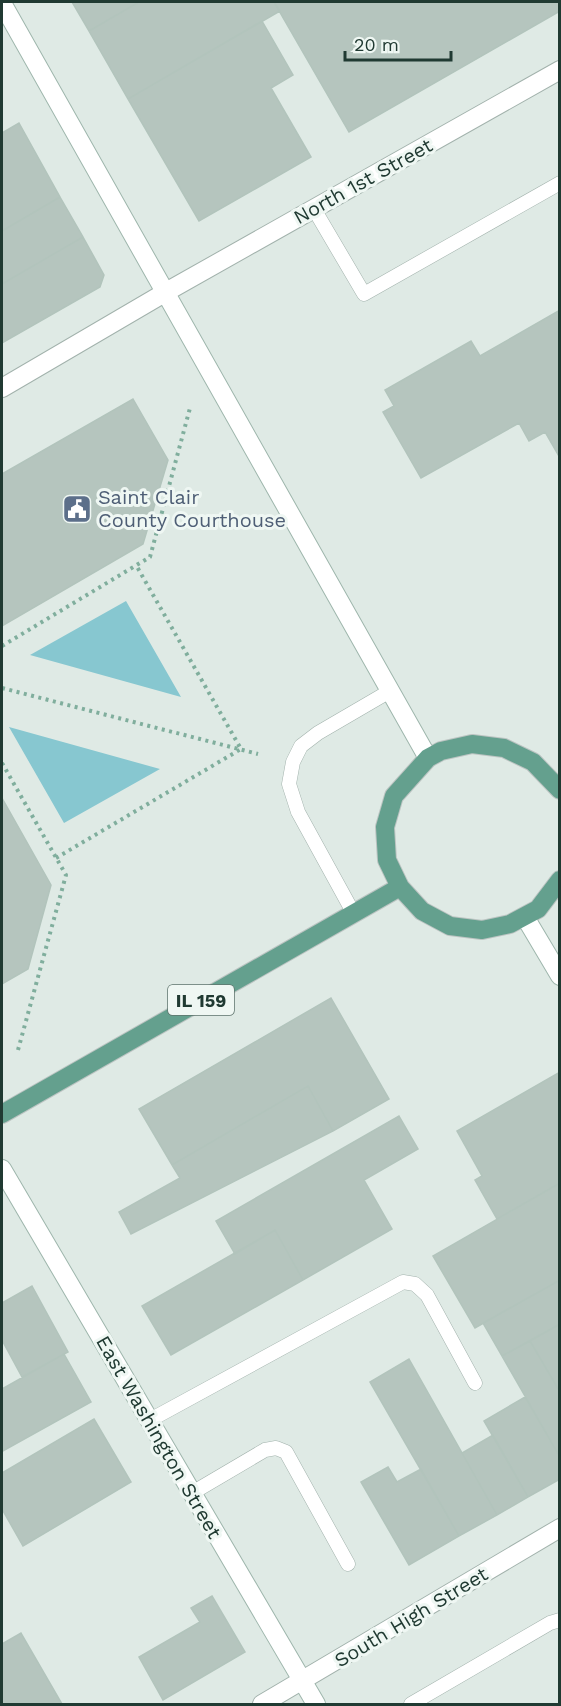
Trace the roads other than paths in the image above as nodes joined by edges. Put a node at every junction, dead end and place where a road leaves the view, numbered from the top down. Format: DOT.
graph roads {
  1 [pos="2,3"];
  2 [pos="560,70"];
  3 [pos="560,183"];
  4 [pos="314,209"];
  5 [pos="165,292"];
  6 [pos="2,388"];
  7 [pos="390,691"];
  8 [pos="428,758"];
  9 [pos="559,789"];
  10 [pos="560,880"];
  11 [pos="400,887"];
  12 [pos="354,914"];
  13 [pos="525,917"];
  14 [pos="560,976"];
  15 [pos="2,1114"];
  16 [pos="2,1169"];
  17 [pos="475,1383"];
  18 [pos="150,1420"];
  19 [pos="192,1493"];
  20 [pos="560,1528"];
  21 [pos="348,1564"];
  22 [pos="560,1620"];
  23 [pos="303,1681"];
  24 [pos="262,1704"];
  25 [pos="316,1704"];
  26 [pos="411,1704"];
  1 -- 5 [label="street"];
  2 -- 4 [label="street, North 1st Street"];
  3 -- 4 [label="lane"];
  4 -- 5 [label="street, North 1st Street"];
  5 -- 6 [label="street, North 1st Street"];
  5 -- 7 [label="street"];
  7 -- 8 [label="street"];
  7 -- 12 [label="lane"];
  8 -- 9 [label="main road"];
  8 -- 11 [label="main road"];
  10 -- 13 [label="main road"];
  11 -- 12 [label="main road, IL 159"];
  11 -- 13 [label="main road"];
  12 -- 15 [label="main road, IL 159"];
  13 -- 14 [label="street"];
  16 -- 18 [label="street, East Washington Street"];
  17 -- 18 [label="lane"];
  18 -- 19 [label="street, East Washington Street"];
  19 -- 21 [label="lane"];
  19 -- 23 [label="street, East Washington Street"];
  20 -- 23 [label="street, South High Street"];
  22 -- 26 [label="lane"];
  23 -- 24 [label="street, South High Street"];
  23 -- 25 [label="street, East Washington Street"];
}
